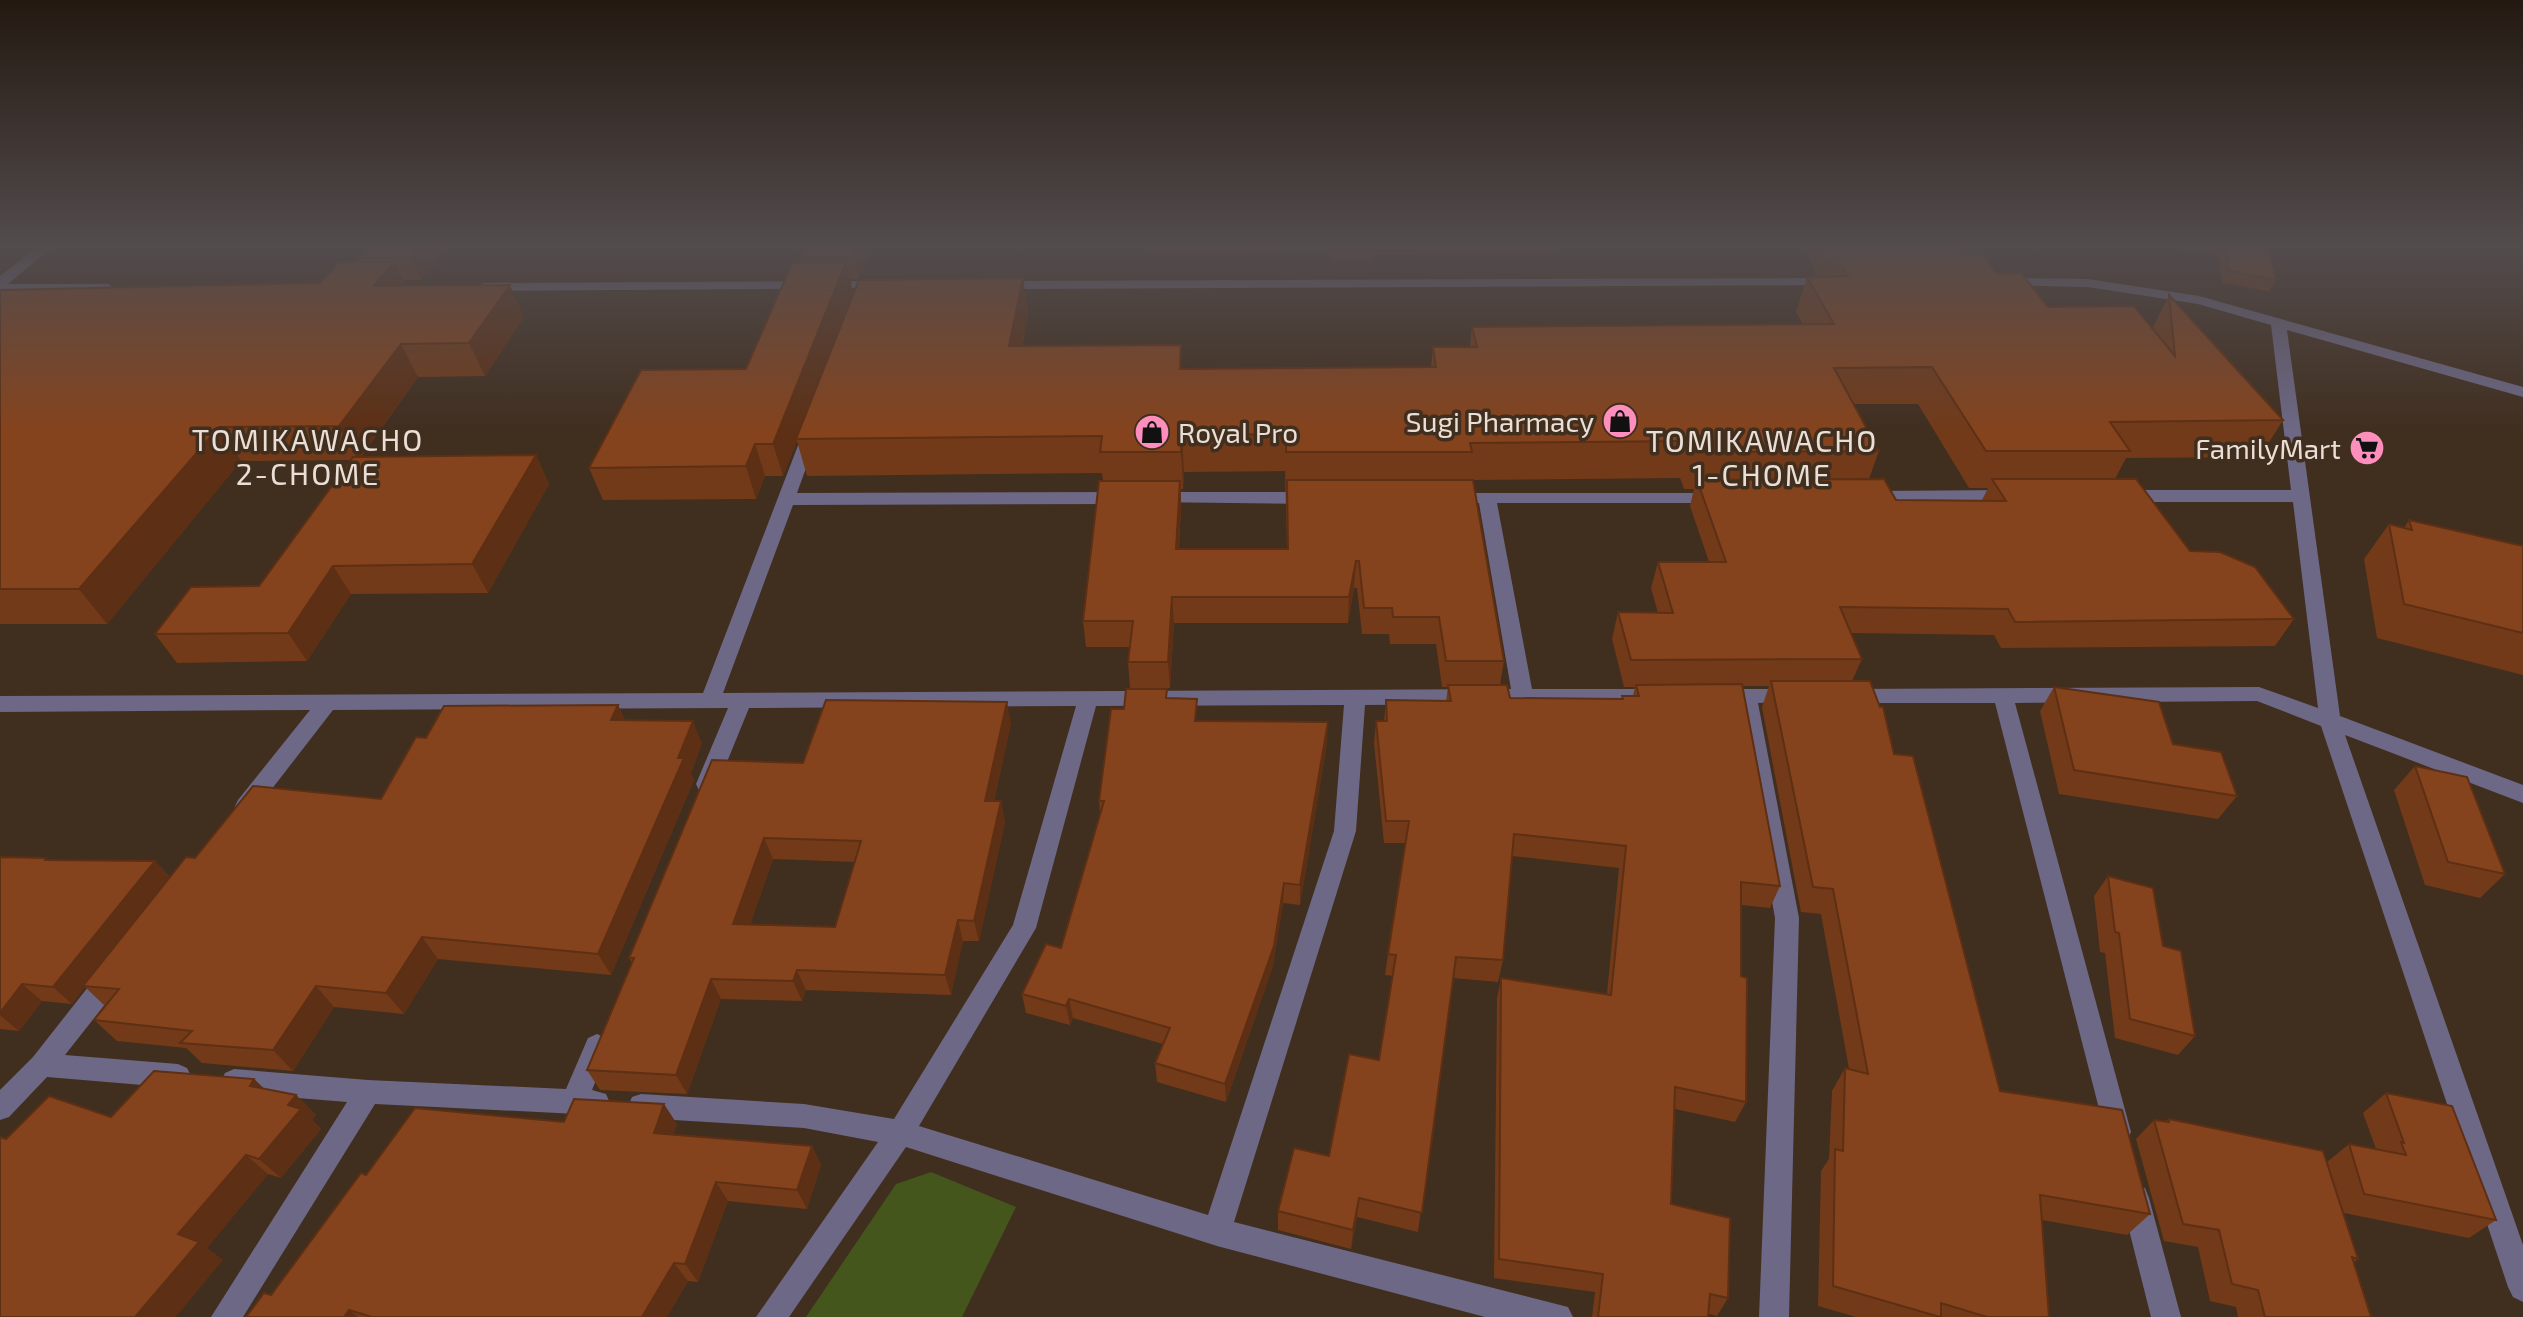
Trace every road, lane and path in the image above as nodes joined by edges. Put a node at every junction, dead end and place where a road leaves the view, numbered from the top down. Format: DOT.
graph roads {
  1 [pos="2233,309"];
  2 [pos="2278,322"];
  3 [pos="2523,392"];
  4 [pos="818,414"];
  5 [pos="2030,496"];
  6 [pos="2110,496"];
  7 [pos="2302,496"];
  8 [pos="1439,497"];
  9 [pos="1487,497"];
  10 [pos="1743,497"];
  11 [pos="1855,497"];
  12 [pos="1328,498"];
  13 [pos="786,499"];
  14 [pos="2003,695"];
  15 [pos="1667,696"];
  16 [pos="1699,696"];
  17 [pos="1746,696"];
  18 [pos="1523,697"];
  19 [pos="1355,698"];
  20 [pos="1088,699"];
  21 [pos="710,701"];
  22 [pos="741,701"];
  23 [pos="327,703"];
  24 [pos="0,704"];
  25 [pos="2330,721"];
  26 [pos="2523,794"];
  27 [pos="700,801"];
  28 [pos="229,828"];
  29 [pos="131,953"];
  30 [pos="604,1030"];
  31 [pos="42,1065"];
  32 [pos="368,1092"];
  33 [pos="574,1101"];
  34 [pos="0,1108"];
  35 [pos="900,1133"];
  36 [pos="2122,1150"];
  37 [pos="2130,1180"];
  38 [pos="1217,1232"];
  39 [pos="2523,1287"];
  40 [pos="226,1317"];
  41 [pos="771,1317"];
  42 [pos="1558,1317"];
  43 [pos="1774,1317"];
  44 [pos="2166,1317"];
  1 -- 2 [label="street"];
  2 -- 3 [label="street"];
  2 -- 7 [label="street"];
  4 -- 13 [label="street"];
  5 -- 11 [label="street"];
  6 -- 7 [label="street"];
  7 -- 25 [label="street"];
  8 -- 9 [label="street"];
  9 -- 10 [label="street"];
  9 -- 18 [label="street"];
  12 -- 13 [label="street"];
  13 -- 21 [label="street"];
  14 -- 17 [label="street"];
  14 -- 25 [label="street"];
  14 -- 36 [label="street"];
  15 -- 18 [label="street"];
  16 -- 17 [label="street"];
  17 -- 43 [label="street"];
  18 -- 19 [label="street"];
  19 -- 20 [label="street"];
  19 -- 38 [label="street"];
  20 -- 22 [label="street"];
  20 -- 35 [label="street"];
  21 -- 22 [label="street"];
  21 -- 23 [label="street"];
  22 -- 27 [label="street"];
  23 -- 24 [label="street"];
  23 -- 28 [label="street"];
  25 -- 26 [label="street"];
  25 -- 39 [label="street"];
  29 -- 31 [label="street"];
  30 -- 33 [label="street"];
  31 -- 32 [label="street"];
  31 -- 34 [label="street"];
  32 -- 33 [label="street"];
  32 -- 40 [label="street"];
  33 -- 35 [label="street"];
  35 -- 38 [label="street"];
  35 -- 41 [label="street"];
  37 -- 44 [label="street"];
  38 -- 42 [label="street"];
}
